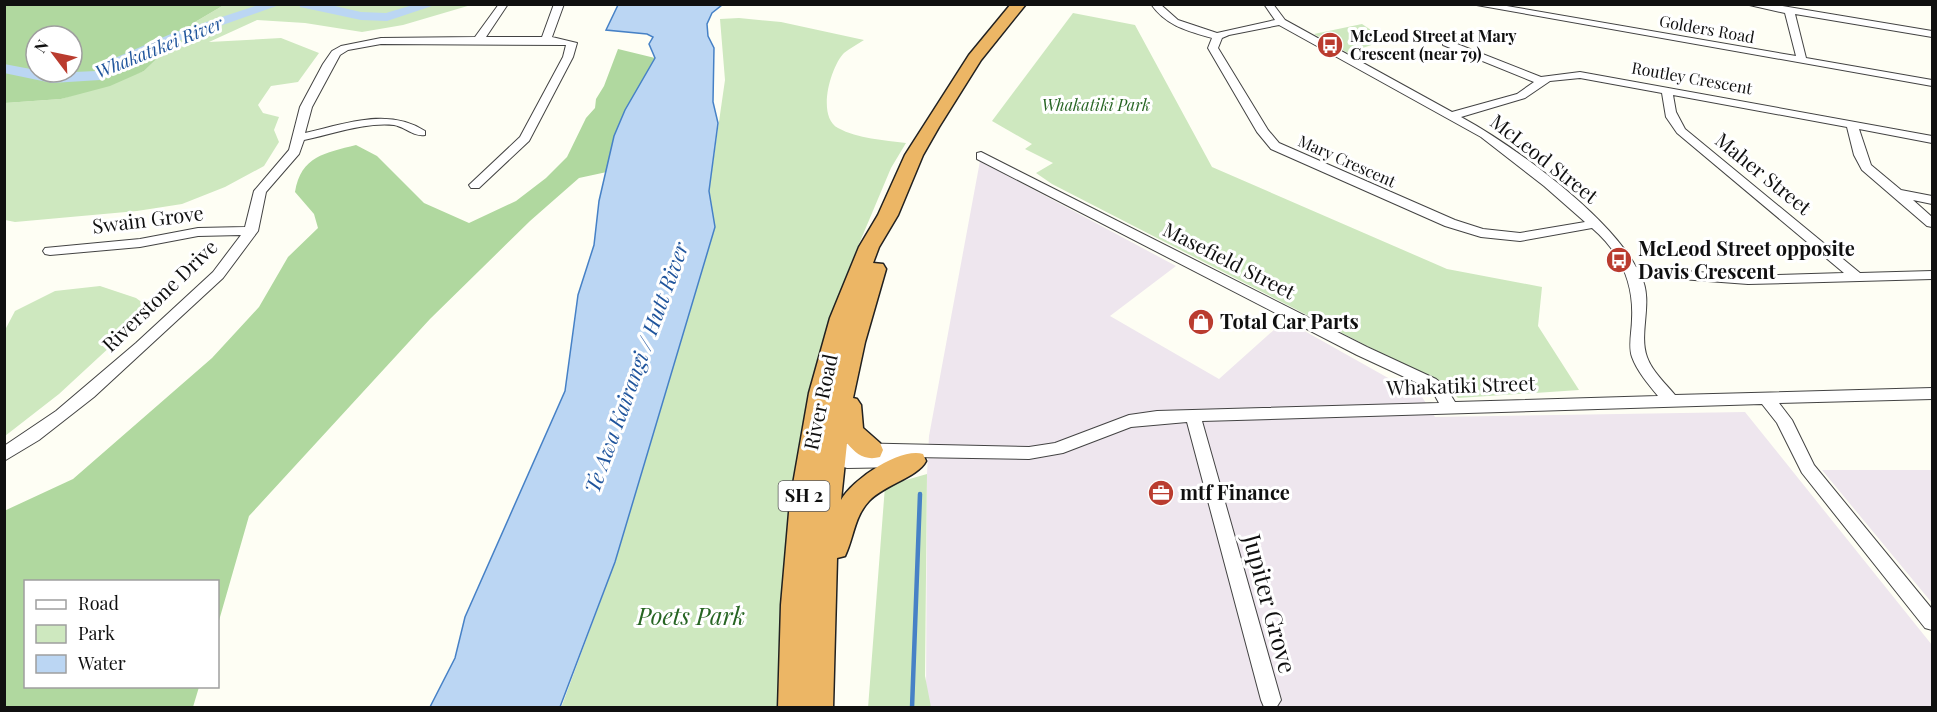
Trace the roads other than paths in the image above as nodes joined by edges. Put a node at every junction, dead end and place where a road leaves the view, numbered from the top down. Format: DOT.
graph roads {
  1 [pos="504,4"];
  2 [pos="559,4"];
  3 [pos="1019,4"];
  4 [pos="1155,4"];
  5 [pos="1268,4"];
  6 [pos="1476,4"];
  7 [pos="1749,4"];
  8 [pos="1789,11"];
  9 [pos="1281,22"];
  10 [pos="1932,34"];
  11 [pos="1218,36"];
  12 [pos="546,40"];
  13 [pos="478,41"];
  14 [pos="1447,43"];
  15 [pos="1802,61"];
  16 [pos="1542,81"];
  17 [pos="1932,83"];
  18 [pos="1667,90"];
  19 [pos="1452,116"];
  20 [pos="1852,124"];
  21 [pos="421,134"];
  22 [pos="298,138"];
  23 [pos="1932,139"];
  24 [pos="981,156"];
  25 [pos="475,185"];
  26 [pos="1900,194"];
  27 [pos="1932,200"];
  28 [pos="888,215"];
  29 [pos="1932,223"];
  30 [pos="1594,224"];
  31 [pos="251,231"];
  32 [pos="50,251"];
  33 [pos="1633,272"];
  34 [pos="1932,275"];
  35 [pos="1856,276"];
  36 [pos="854,292"];
  37 [pos="860,324"];
  38 [pos="1932,393"];
  39 [pos="1670,400"];
  40 [pos="1768,400"];
  41 [pos="1450,408"];
  42 [pos="1193,416"];
  43 [pos="871,450"];
  44 [pos="996,454"];
  45 [pos="4,455"];
  46 [pos="833,458"];
  47 [pos="914,461"];
  48 [pos="1932,622"];
  49 [pos="1271,700"];
  50 [pos="793,708"];
  51 [pos="804,708"];
  52 [pos="818,708"];
  53 [pos="827,708"];
  1 -- 13 [label="street"];
  2 -- 12 [label="street"];
  3 -- 28 [label="highway, River Road / SH 2"];
  4 -- 11 [label="street"];
  5 -- 9 [label="street, McLeod Street"];
  6 -- 15 [label="street, Golders Road"];
  7 -- 8 [label="street"];
  8 -- 10 [label="street"];
  8 -- 15 [label="street"];
  9 -- 11 [label="street"];
  9 -- 19 [label="street, McLeod Street"];
  11 -- 30 [label="street, Mary Crescent"];
  12 -- 13 [label="street, Riverstone Drive"];
  12 -- 25 [label="street, Riverstone Drive"];
  13 -- 22 [label="street, Riverstone Drive"];
  14 -- 16 [label="street"];
  15 -- 17 [label="street, Golders Road"];
  16 -- 18 [label="street, Routley Crescent"];
  16 -- 19 [label="street, Routley Crescent"];
  18 -- 20 [label="street, Routley Crescent"];
  18 -- 35 [label="street, Maher Street"];
  19 -- 30 [label="street, McLeod Street"];
  20 -- 23 [label="street, Routley Crescent"];
  20 -- 26 [label="street"];
  21 -- 22 [label="street"];
  22 -- 31 [label="street, Riverstone Drive"];
  24 -- 41 [label="street, Masefield Street"];
  26 -- 27 [label="street"];
  26 -- 29 [label="street"];
  28 -- 36 [label="highway, River Road / SH 2"];
  28 -- 37 [label="highway, River Road / SH 2"];
  30 -- 33 [label="street, McLeod Street"];
  31 -- 32 [label="street, Swain Grove"];
  31 -- 45 [label="street, Riverstone Drive"];
  33 -- 35 [label="street"];
  33 -- 39 [label="street, McLeod Street"];
  34 -- 35 [label="street"];
  36 -- 46 [label="highway"];
  36 -- 50 [label="highway, River Road / SH 2"];
  37 -- 43 [label="highway"];
  37 -- 46 [label="highway, River Road / SH 2"];
  38 -- 40 [label="street, Whakatiki Street"];
  39 -- 40 [label="street, Whakatiki Street"];
  39 -- 41 [label="street, Whakatiki Street"];
  40 -- 48 [label="street"];
  41 -- 42 [label="street, Whakatiki Street"];
  42 -- 44 [label="street, Whakatiki Street"];
  42 -- 49 [label="street, Jupiter Grove"];
  43 -- 44 [label="street, Whakatiki Street"];
  43 -- 46 [label="street, Whakatiki Street"];
  44 -- 47 [label="street, Whakatiki Street"];
  46 -- 47 [label="street, Whakatiki Street"];
  46 -- 51 [label="highway"];
  46 -- 52 [label="highway, River Road / SH 2"];
  47 -- 53 [label="highway"];
}
